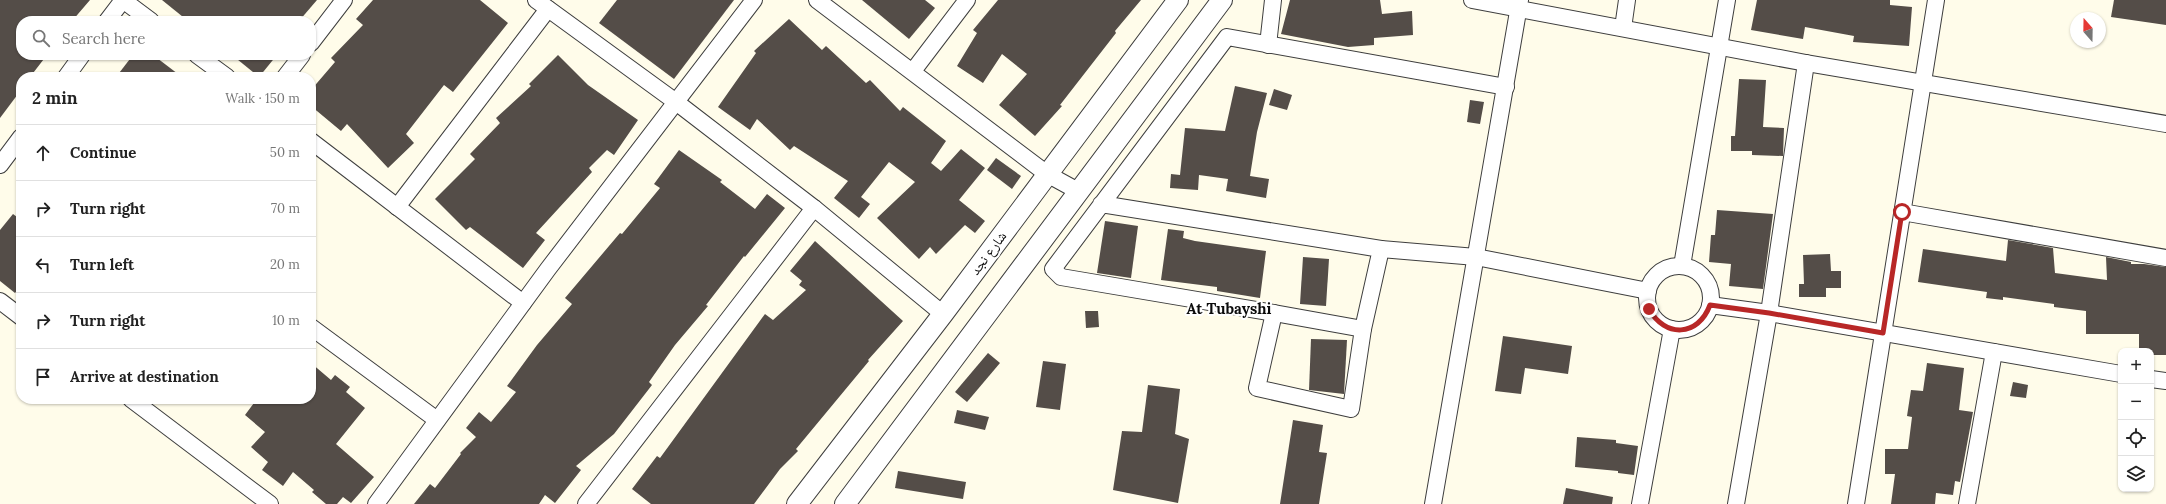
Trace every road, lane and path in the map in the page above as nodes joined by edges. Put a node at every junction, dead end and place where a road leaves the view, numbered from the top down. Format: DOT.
graph roads {
  1 [pos="123,0"];
  2 [pos="344,0"];
  3 [pos="754,0"];
  4 [pos="817,0"];
  5 [pos="967,0"];
  6 [pos="1178,0"];
  7 [pos="1222,0"];
  8 [pos="1273,0"];
  9 [pos="1472,0"];
  10 [pos="1627,0"];
  11 [pos="1727,0"];
  12 [pos="1936,0"];
  13 [pos="1520,4"];
  14 [pos="542,5"];
  15 [pos="111,16"];
  16 [pos="144,16"];
  17 [pos="1622,28"];
  18 [pos="316,36"];
  19 [pos="1268,45"];
  20 [pos="1719,46"];
  21 [pos="78,60"];
  22 [pos="204,60"];
  23 [pos="298,60"];
  24 [pos="1806,63"];
  25 [pos="913,71"];
  26 [pos="70,72"];
  27 [pos="220,72"];
  28 [pos="289,72"];
  29 [pos="1923,83"];
  30 [pos="1506,87"];
  31 [pos="676,102"];
  32 [pos="2166,124"];
  33 [pos="16,144"];
  34 [pos="316,145"];
  35 [pos="0,166"];
  36 [pos="1047,174"];
  37 [pos="1078,191"];
  38 [pos="1101,204"];
  39 [pos="397,207"];
  40 [pos="814,208"];
  41 [pos="1902,212"];
  42 [pos="1381,249"];
  43 [pos="1476,257"];
  44 [pos="2166,258"];
  45 [pos="1682,266"];
  46 [pos="1648,291"];
  47 [pos="0,301"];
  48 [pos="523,303"];
  49 [pos="1710,305"];
  50 [pos="16,313"];
  51 [pos="1274,313"];
  52 [pos="1769,313"];
  53 [pos="943,314"];
  54 [pos="1363,329"];
  55 [pos="1672,329"];
  56 [pos="316,330"];
  57 [pos="1883,333"];
  58 [pos="1994,352"];
  59 [pos="2118,373"];
  60 [pos="2154,379"];
  61 [pos="2166,381"];
  62 [pos="137,404"];
  63 [pos="437,420"];
  64 [pos="270,504"];
  65 [pos="376,504"];
  66 [pos="586,504"];
  67 [pos="797,504"];
  68 [pos="846,504"];
  69 [pos="1433,504"];
  70 [pos="1640,504"];
  71 [pos="1736,504"];
  72 [pos="1856,504"];
  73 [pos="1967,504"];
  1 -- 15 [label="street"];
  1 -- 16 [label="street"];
  2 -- 18 [label="street"];
  3 -- 31 [label="street"];
  4 -- 25 [label="street"];
  5 -- 25 [label="street"];
  6 -- 36 [label="street, شارع نجد"];
  7 -- 37 [label="street"];
  8 -- 19 [label="street"];
  9 -- 13 [label="street"];
  10 -- 17 [label="street"];
  11 -- 20 [label="street"];
  12 -- 29 [label="street"];
  13 -- 17 [label="street"];
  13 -- 30 [label="street"];
  14 -- 31 [label="street"];
  14 -- 39 [label="street"];
  17 -- 20 [label="street"];
  19 -- 30 [label="street"];
  19 -- 38 [label="street"];
  20 -- 24 [label="street"];
  20 -- 45 [label="street"];
  21 -- 26 [label="street"];
  22 -- 27 [label="street"];
  23 -- 28 [label="street"];
  24 -- 29 [label="street"];
  24 -- 52 [label="street"];
  25 -- 36 [label="street"];
  29 -- 32 [label="street"];
  29 -- 41 [label="street"];
  30 -- 43 [label="street"];
  31 -- 40 [label="street"];
  31 -- 48 [label="street"];
  33 -- 35 [label="street"];
  34 -- 39 [label="street"];
  36 -- 37 [label="street"];
  36 -- 53 [label="street, شارع نجد"];
  37 -- 68 [label="street"];
  38 -- 42 [label="street"];
  38 -- 51 [label="street"];
  39 -- 48 [label="street"];
  40 -- 53 [label="street"];
  40 -- 66 [label="street"];
  41 -- 44 [label="street"];
  41 -- 57 [label="street"];
  42 -- 43 [label="street"];
  42 -- 54 [label="street"];
  43 -- 46 [label="street"];
  43 -- 69 [label="street"];
  45 -- 46 [label="street"];
  45 -- 49 [label="street"];
  46 -- 55 [label="street"];
  47 -- 50 [label="street"];
  48 -- 63 [label="street"];
  49 -- 52 [label="street"];
  49 -- 55 [label="street"];
  51 -- 54 [label="street"];
  51 -- 54 [label="street"];
  52 -- 57 [label="street"];
  52 -- 71 [label="street"];
  53 -- 67 [label="street, شارع نجد"];
  55 -- 70 [label="street"];
  56 -- 63 [label="street"];
  57 -- 58 [label="street"];
  57 -- 72 [label="street"];
  58 -- 59 [label="street"];
  58 -- 73 [label="street"];
  60 -- 61 [label="street"];
  62 -- 64 [label="street"];
  63 -- 65 [label="street"];
}
